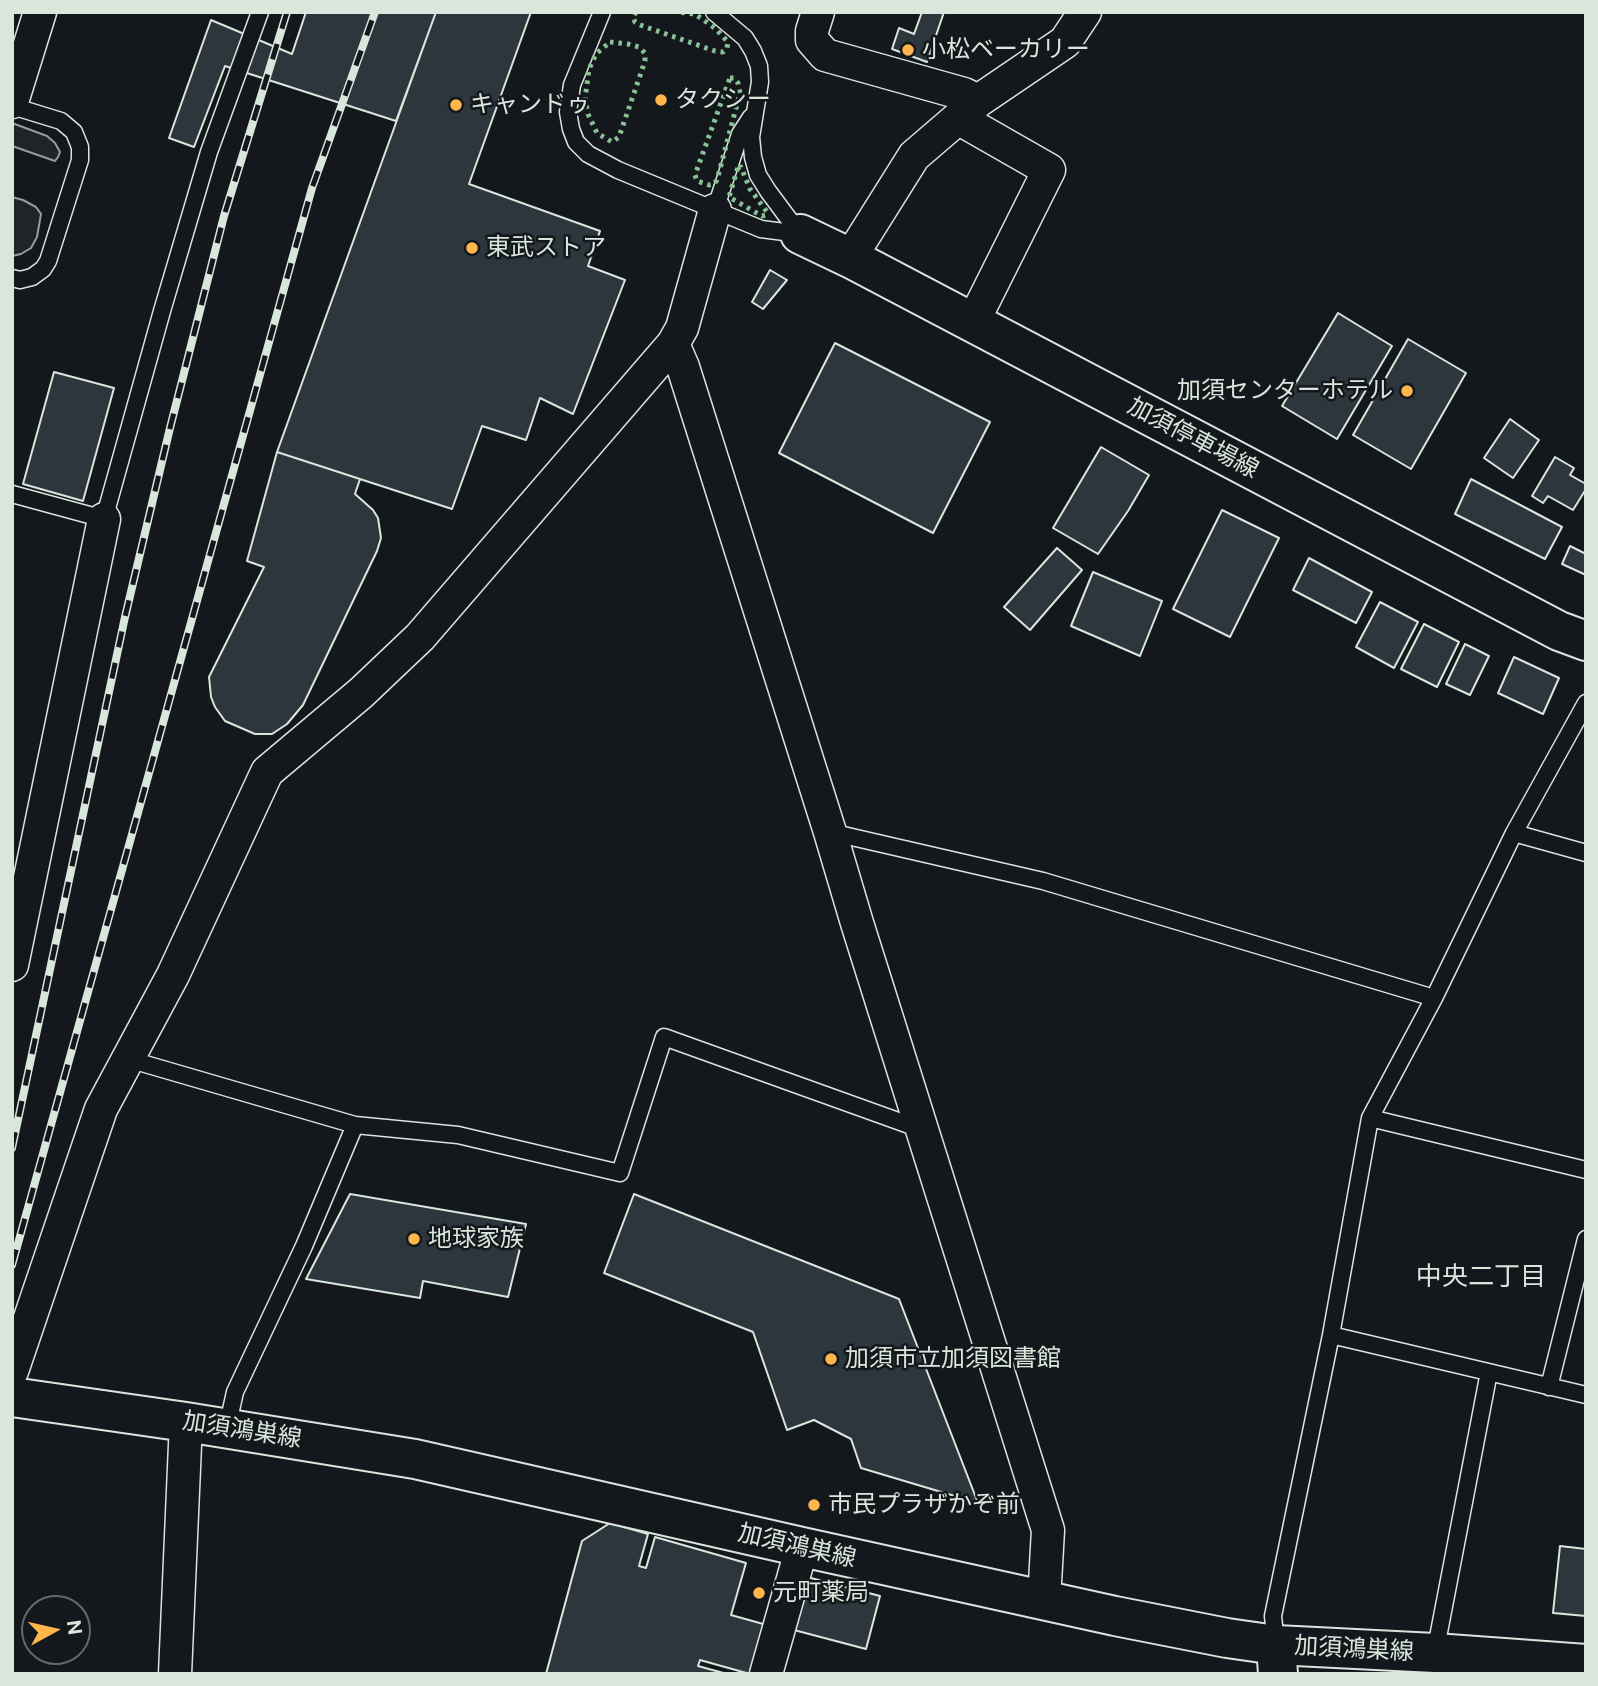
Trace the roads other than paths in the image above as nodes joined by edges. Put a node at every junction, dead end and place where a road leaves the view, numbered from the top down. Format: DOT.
graph roads {
  1 [pos="40,12"];
  2 [pos="260,12"];
  3 [pos="602,12"];
  4 [pos="714,12"];
  5 [pos="818,12"];
  6 [pos="1086,12"];
  7 [pos="12,104"];
  8 [pos="968,110"];
  9 [pos="755,112"];
  10 [pos="715,210"];
  11 [pos="800,234"];
  12 [pos="850,258"];
  13 [pos="12,278"];
  14 [pos="973,322"];
  15 [pos="673,344"];
  16 [pos="12,494"];
  17 [pos="104,519"];
  18 [pos="1586,641"];
  19 [pos="1586,703"];
  20 [pos="830,832"];
  21 [pos="1514,833"];
  22 [pos="1586,853"];
  23 [pos="12,965"];
  24 [pos="1434,998"];
  25 [pos="128,1059"];
  26 [pos="1370,1118"];
  27 [pos="920,1122"];
  28 [pos="355,1125"];
  29 [pos="1586,1170"];
  30 [pos="1586,1239"];
  31 [pos="1331,1335"];
  32 [pos="12,1371"];
  33 [pos="1489,1372"];
  34 [pos="1549,1387"];
  35 [pos="1586,1395"];
  36 [pos="12,1397"];
  37 [pos="186,1422"];
  38 [pos="227,1428"];
  39 [pos="802,1548"];
  40 [pos="1044,1600"];
  41 [pos="1435,1653"];
  42 [pos="1277,1659"];
  43 [pos="1567,1666"];
  44 [pos="175,1674"];
  45 [pos="766,1674"];
  1 -- 7 [label="street"];
  2 -- 17 [label="lane"];
  3 -- 10 [label="lane"];
  4 -- 9 [label="lane"];
  5 -- 8 [label="street"];
  6 -- 8 [label="street"];
  7 -- 13 [label="lane"];
  8 -- 12 [label="street"];
  8 -- 14 [label="street"];
  9 -- 10 [label="lane"];
  9 -- 11 [label="lane"];
  10 -- 11 [label="lane"];
  10 -- 15 [label="street"];
  11 -- 12 [label="main road, 加須停車場線"];
  12 -- 14 [label="main road, 加須停車場線"];
  14 -- 18 [label="main road, 加須停車場線"];
  15 -- 20 [label="street"];
  15 -- 25 [label="street"];
  16 -- 17 [label="lane"];
  17 -- 23 [label="street"];
  19 -- 21 [label="lane"];
  20 -- 24 [label="lane"];
  20 -- 27 [label="street"];
  21 -- 22 [label="lane"];
  21 -- 24 [label="lane"];
  24 -- 26 [label="lane"];
  25 -- 28 [label="lane"];
  25 -- 32 [label="street"];
  26 -- 29 [label="lane"];
  26 -- 31 [label="lane"];
  27 -- 28 [label="lane"];
  27 -- 40 [label="street"];
  28 -- 38 [label="lane"];
  30 -- 34 [label="lane"];
  31 -- 33 [label="lane"];
  31 -- 42 [label="lane"];
  33 -- 34 [label="lane"];
  33 -- 41 [label="lane"];
  34 -- 35 [label="lane"];
  36 -- 37 [label="main road, 加須鴻巣線"];
  37 -- 38 [label="main road, 加須鴻巣線"];
  37 -- 44 [label="street"];
  38 -- 39 [label="main road, 加須鴻巣線"];
  39 -- 40 [label="main road, 加須鴻巣線"];
  39 -- 45 [label="street"];
  40 -- 42 [label="main road, 加須鴻巣線"];
  41 -- 42 [label="main road, 加須鴻巣線"];
  41 -- 43 [label="main road, 加須鴻巣線"];
}
